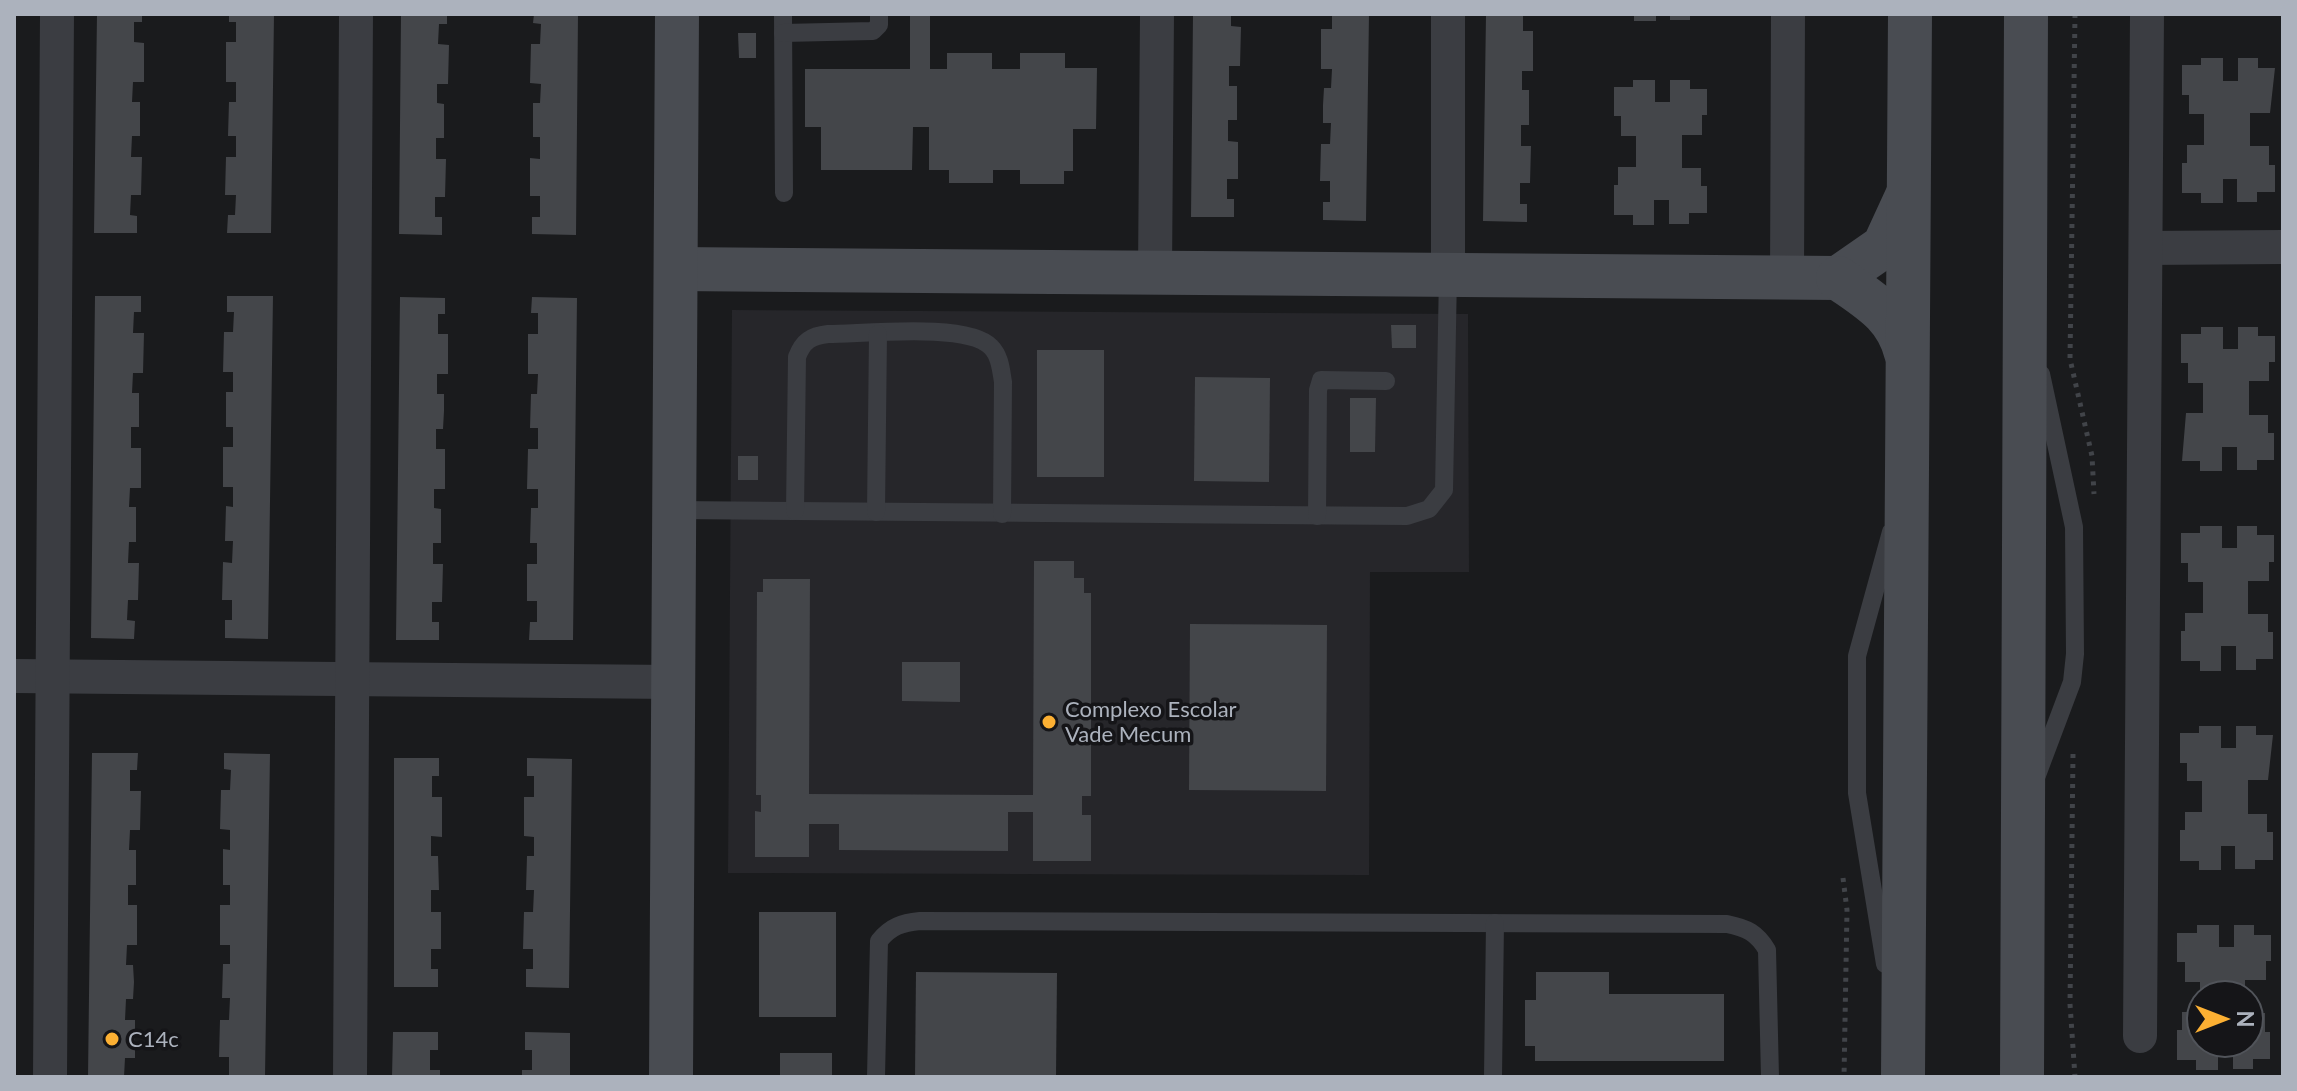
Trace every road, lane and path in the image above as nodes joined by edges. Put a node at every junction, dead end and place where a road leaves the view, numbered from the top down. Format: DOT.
graph roads {
  1 [pos="57,14"];
  2 [pos="356,14"];
  3 [pos="677,14"];
  4 [pos="783,14"];
  5 [pos="879,14"];
  6 [pos="1157,14"];
  7 [pos="1448,14"];
  8 [pos="1788,14"];
  9 [pos="1910,14"];
  10 [pos="2026,14"];
  11 [pos="2147,14"];
  12 [pos="783,33"];
  13 [pos="784,193"];
  14 [pos="1907,196"];
  15 [pos="2283,247"];
  16 [pos="2146,248"];
  17 [pos="676,269"];
  18 [pos="1155,273"];
  19 [pos="1448,274"];
  20 [pos="1787,277"];
  21 [pos="1838,278"];
  22 [pos="878,334"];
  23 [pos="1906,354"];
  24 [pos="1386,381"];
  25 [pos="675,510"];
  26 [pos="795,511"];
  27 [pos="876,512"];
  28 [pos="1002,514"];
  29 [pos="1317,516"];
  30 [pos="14,676"];
  31 [pos="52,677"];
  32 [pos="352,681"];
  33 [pos="674,682"];
  34 [pos="1841,864"];
  35 [pos="1495,923"];
  36 [pos="2140,1036"];
  37 [pos="50,1077"];
  38 [pos="350,1077"];
  39 [pos="671,1077"];
  40 [pos="876,1077"];
  41 [pos="1493,1077"];
  42 [pos="1770,1077"];
  43 [pos="1844,1077"];
  44 [pos="1903,1077"];
  45 [pos="2022,1077"];
  1 -- 31 [label="street"];
  2 -- 32 [label="street"];
  3 -- 17 [label="street"];
  4 -- 12 [label="lane"];
  5 -- 12 [label="lane"];
  6 -- 18 [label="street"];
  7 -- 19 [label="street"];
  8 -- 20 [label="street"];
  9 -- 14 [label="street"];
  10 -- 45 [label="street"];
  11 -- 16 [label="street"];
  12 -- 13 [label="lane"];
  14 -- 21 [label="street"];
  14 -- 23 [label="street"];
  15 -- 16 [label="street"];
  16 -- 36 [label="street"];
  17 -- 18 [label="street"];
  17 -- 25 [label="street"];
  18 -- 19 [label="street"];
  19 -- 20 [label="street"];
  19 -- 29 [label="lane"];
  20 -- 21 [label="street"];
  21 -- 23 [label="street"];
  22 -- 26 [label="lane"];
  22 -- 27 [label="lane"];
  22 -- 28 [label="lane"];
  23 -- 44 [label="street"];
  24 -- 29 [label="lane"];
  25 -- 26 [label="lane"];
  25 -- 33 [label="street"];
  26 -- 27 [label="lane"];
  27 -- 28 [label="lane"];
  28 -- 29 [label="lane"];
  30 -- 31 [label="street"];
  31 -- 32 [label="street"];
  31 -- 37 [label="street"];
  32 -- 33 [label="street"];
  32 -- 38 [label="street"];
  33 -- 39 [label="street"];
  34 -- 43 [label="path"];
  35 -- 40 [label="lane"];
  35 -- 41 [label="lane"];
  35 -- 42 [label="lane"];
}
